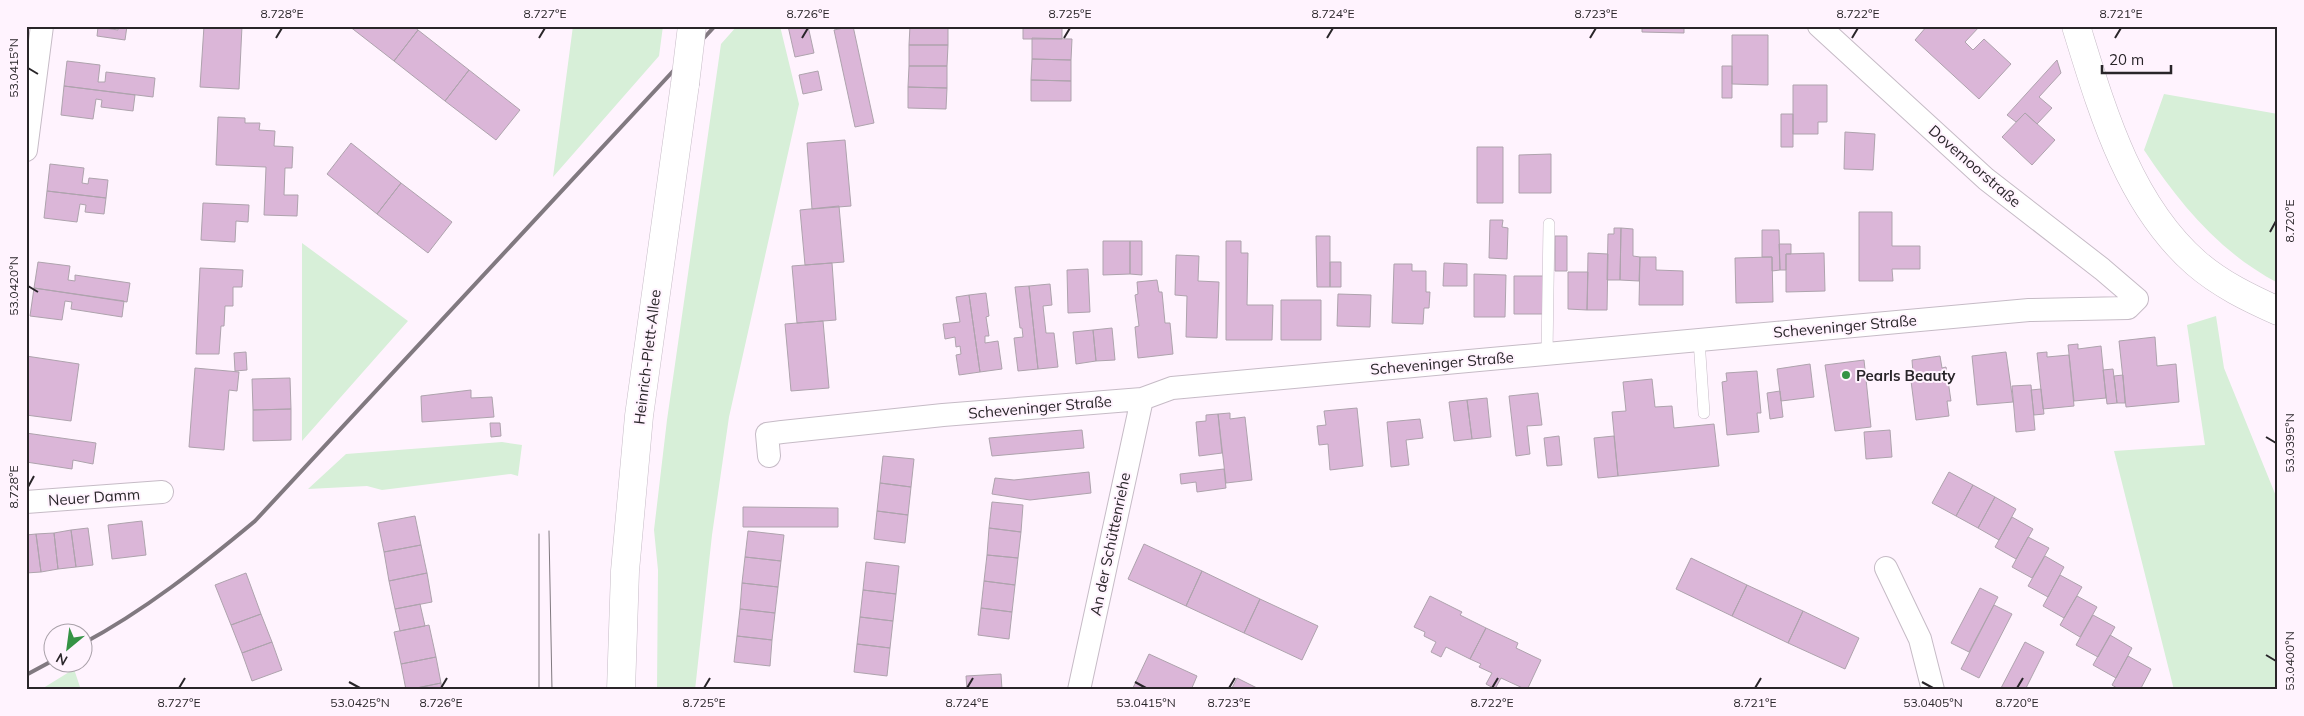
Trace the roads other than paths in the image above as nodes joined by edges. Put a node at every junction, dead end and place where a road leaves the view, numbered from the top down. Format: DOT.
graph roads {
  1 [pos="42,26"];
  2 [pos="692,26"];
  3 [pos="1818,26"];
  4 [pos="2076,26"];
  5 [pos="26,150"];
  6 [pos="1549,224"];
  7 [pos="2137,299"];
  8 [pos="2278,311"];
  9 [pos="1699,340"];
  10 [pos="1547,354"];
  11 [pos="1142,399"];
  12 [pos="1704,413"];
  13 [pos="769,456"];
  14 [pos="162,492"];
  15 [pos="26,502"];
  16 [pos="1886,568"];
  17 [pos="621,690"];
  18 [pos="1079,690"];
  19 [pos="1933,690"];
  1 -- 5 [label="street"];
  2 -- 17 [label="main road, Heinrich-Plett-Allee, bridge"];
  3 -- 7 [label="street, Dovemoorstraße"];
  4 -- 8 [label="main road"];
  6 -- 10 [label="lane"];
  7 -- 9 [label="street, Scheveninger Straße"];
  9 -- 10 [label="street, Scheveninger Straße"];
  9 -- 12 [label="lane"];
  10 -- 11 [label="street, Scheveninger Straße"];
  11 -- 13 [label="street, Scheveninger Straße"];
  11 -- 18 [label="street, An der Schüttenriehe"];
  14 -- 15 [label="street, Neuer Damm"];
  16 -- 19 [label="street"];
}
